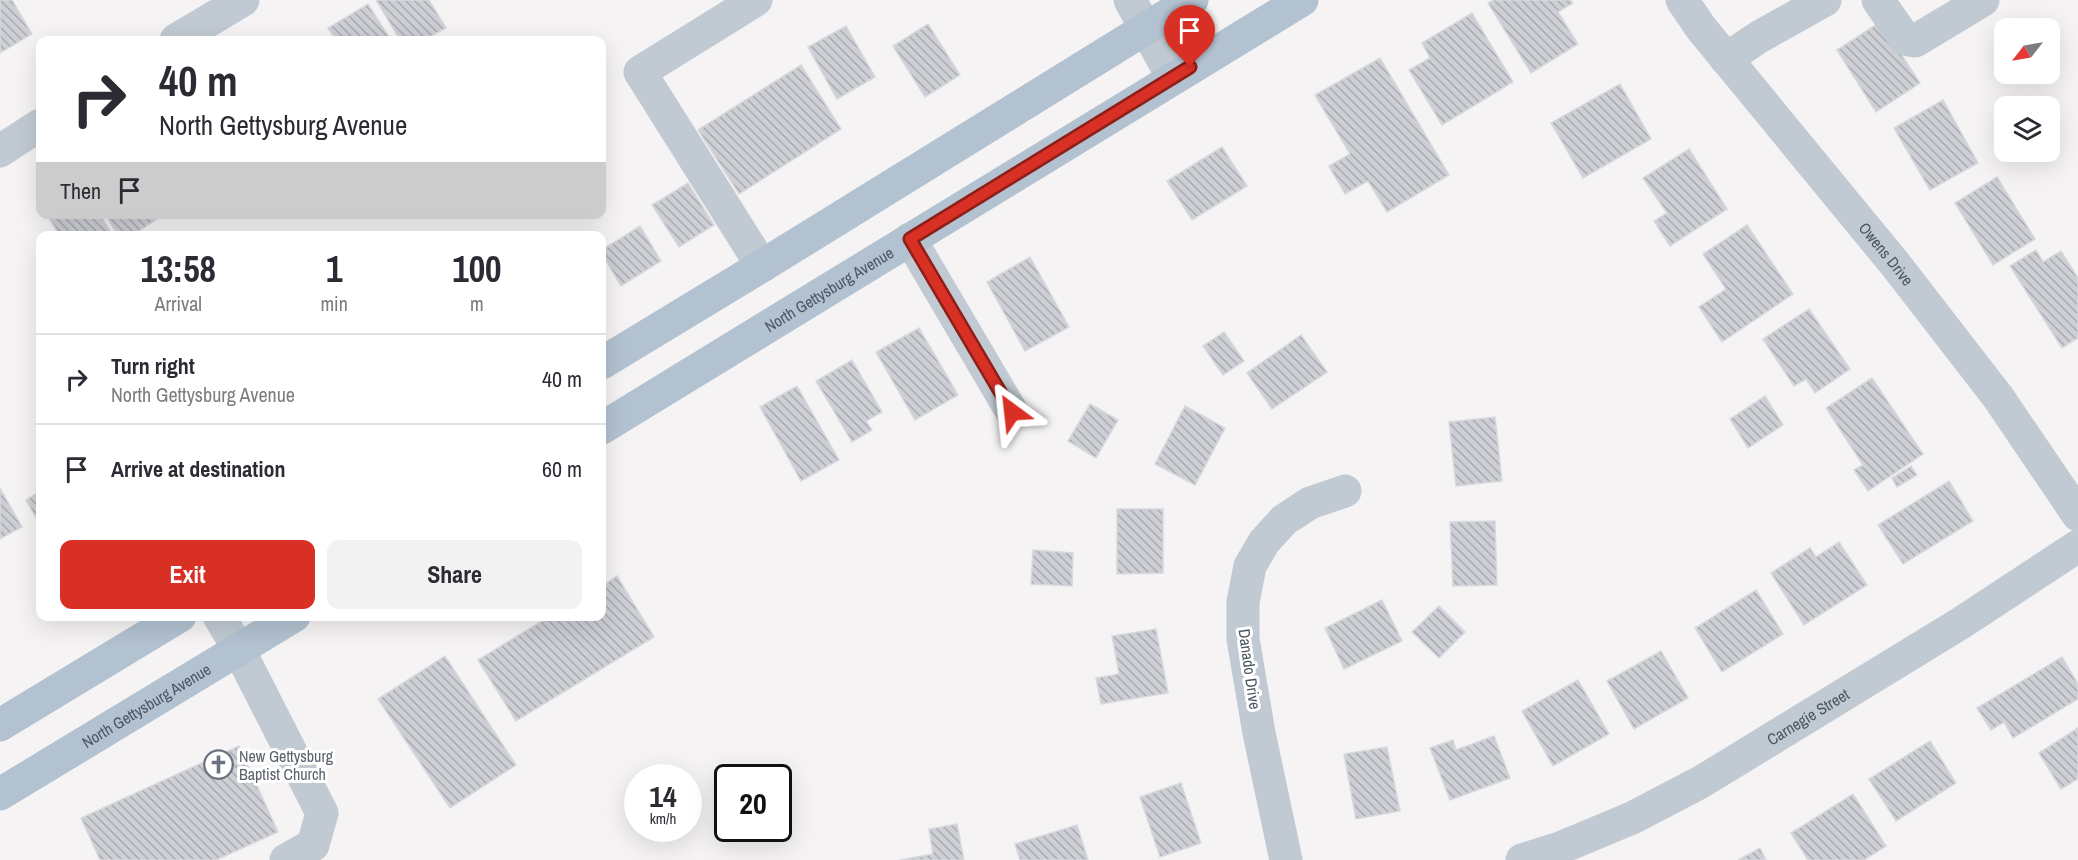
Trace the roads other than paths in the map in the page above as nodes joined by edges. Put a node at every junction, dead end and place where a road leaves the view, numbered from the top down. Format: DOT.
graph roads {
  1 [pos="243,0"];
  2 [pos="756,0"];
  3 [pos="1192,0"];
  4 [pos="1302,0"];
  5 [pos="1682,0"];
  6 [pos="1825,0"];
  7 [pos="1878,0"];
  8 [pos="1983,0"];
  9 [pos="1138,14"];
  10 [pos="183,36"];
  11 [pos="1726,60"];
  12 [pos="1173,78"];
  13 [pos="36,128"];
  14 [pos="0,150"];
  15 [pos="910,239"];
  16 [pos="762,266"];
  17 [pos="606,361"];
  18 [pos="1012,412"];
  19 [pos="606,426"];
  20 [pos="1345,490"];
  21 [pos="2078,515"];
  22 [pos="2078,546"];
  23 [pos="172,621"];
  24 [pos="222,621"];
  25 [pos="286,621"];
  26 [pos="239,650"];
  27 [pos="0,725"];
  28 [pos="0,794"];
  29 [pos="286,860"];
  30 [pos="1286,860"];
  31 [pos="1522,860"];
  1 -- 10 [label="street"];
  2 -- 16 [label="street"];
  3 -- 9 [label="main road"];
  4 -- 12 [label="main road, North Gettysburg Avenue"];
  5 -- 11 [label="street, Owens Drive"];
  6 -- 11 [label="street"];
  7 -- 8 [label="street"];
  9 -- 12 [label="street"];
  9 -- 16 [label="main road"];
  11 -- 21 [label="street, Owens Drive"];
  12 -- 15 [label="main road, North Gettysburg Avenue"];
  13 -- 14 [label="street"];
  15 -- 18 [label="street"];
  15 -- 19 [label="main road, North Gettysburg Avenue"];
  16 -- 17 [label="main road"];
  20 -- 30 [label="street, Danado Drive"];
  22 -- 31 [label="street, Carnegie Street"];
  23 -- 27 [label="main road"];
  24 -- 26 [label="street"];
  25 -- 26 [label="main road, North Gettysburg Avenue"];
  26 -- 28 [label="main road, North Gettysburg Avenue"];
  26 -- 29 [label="street"];
}
